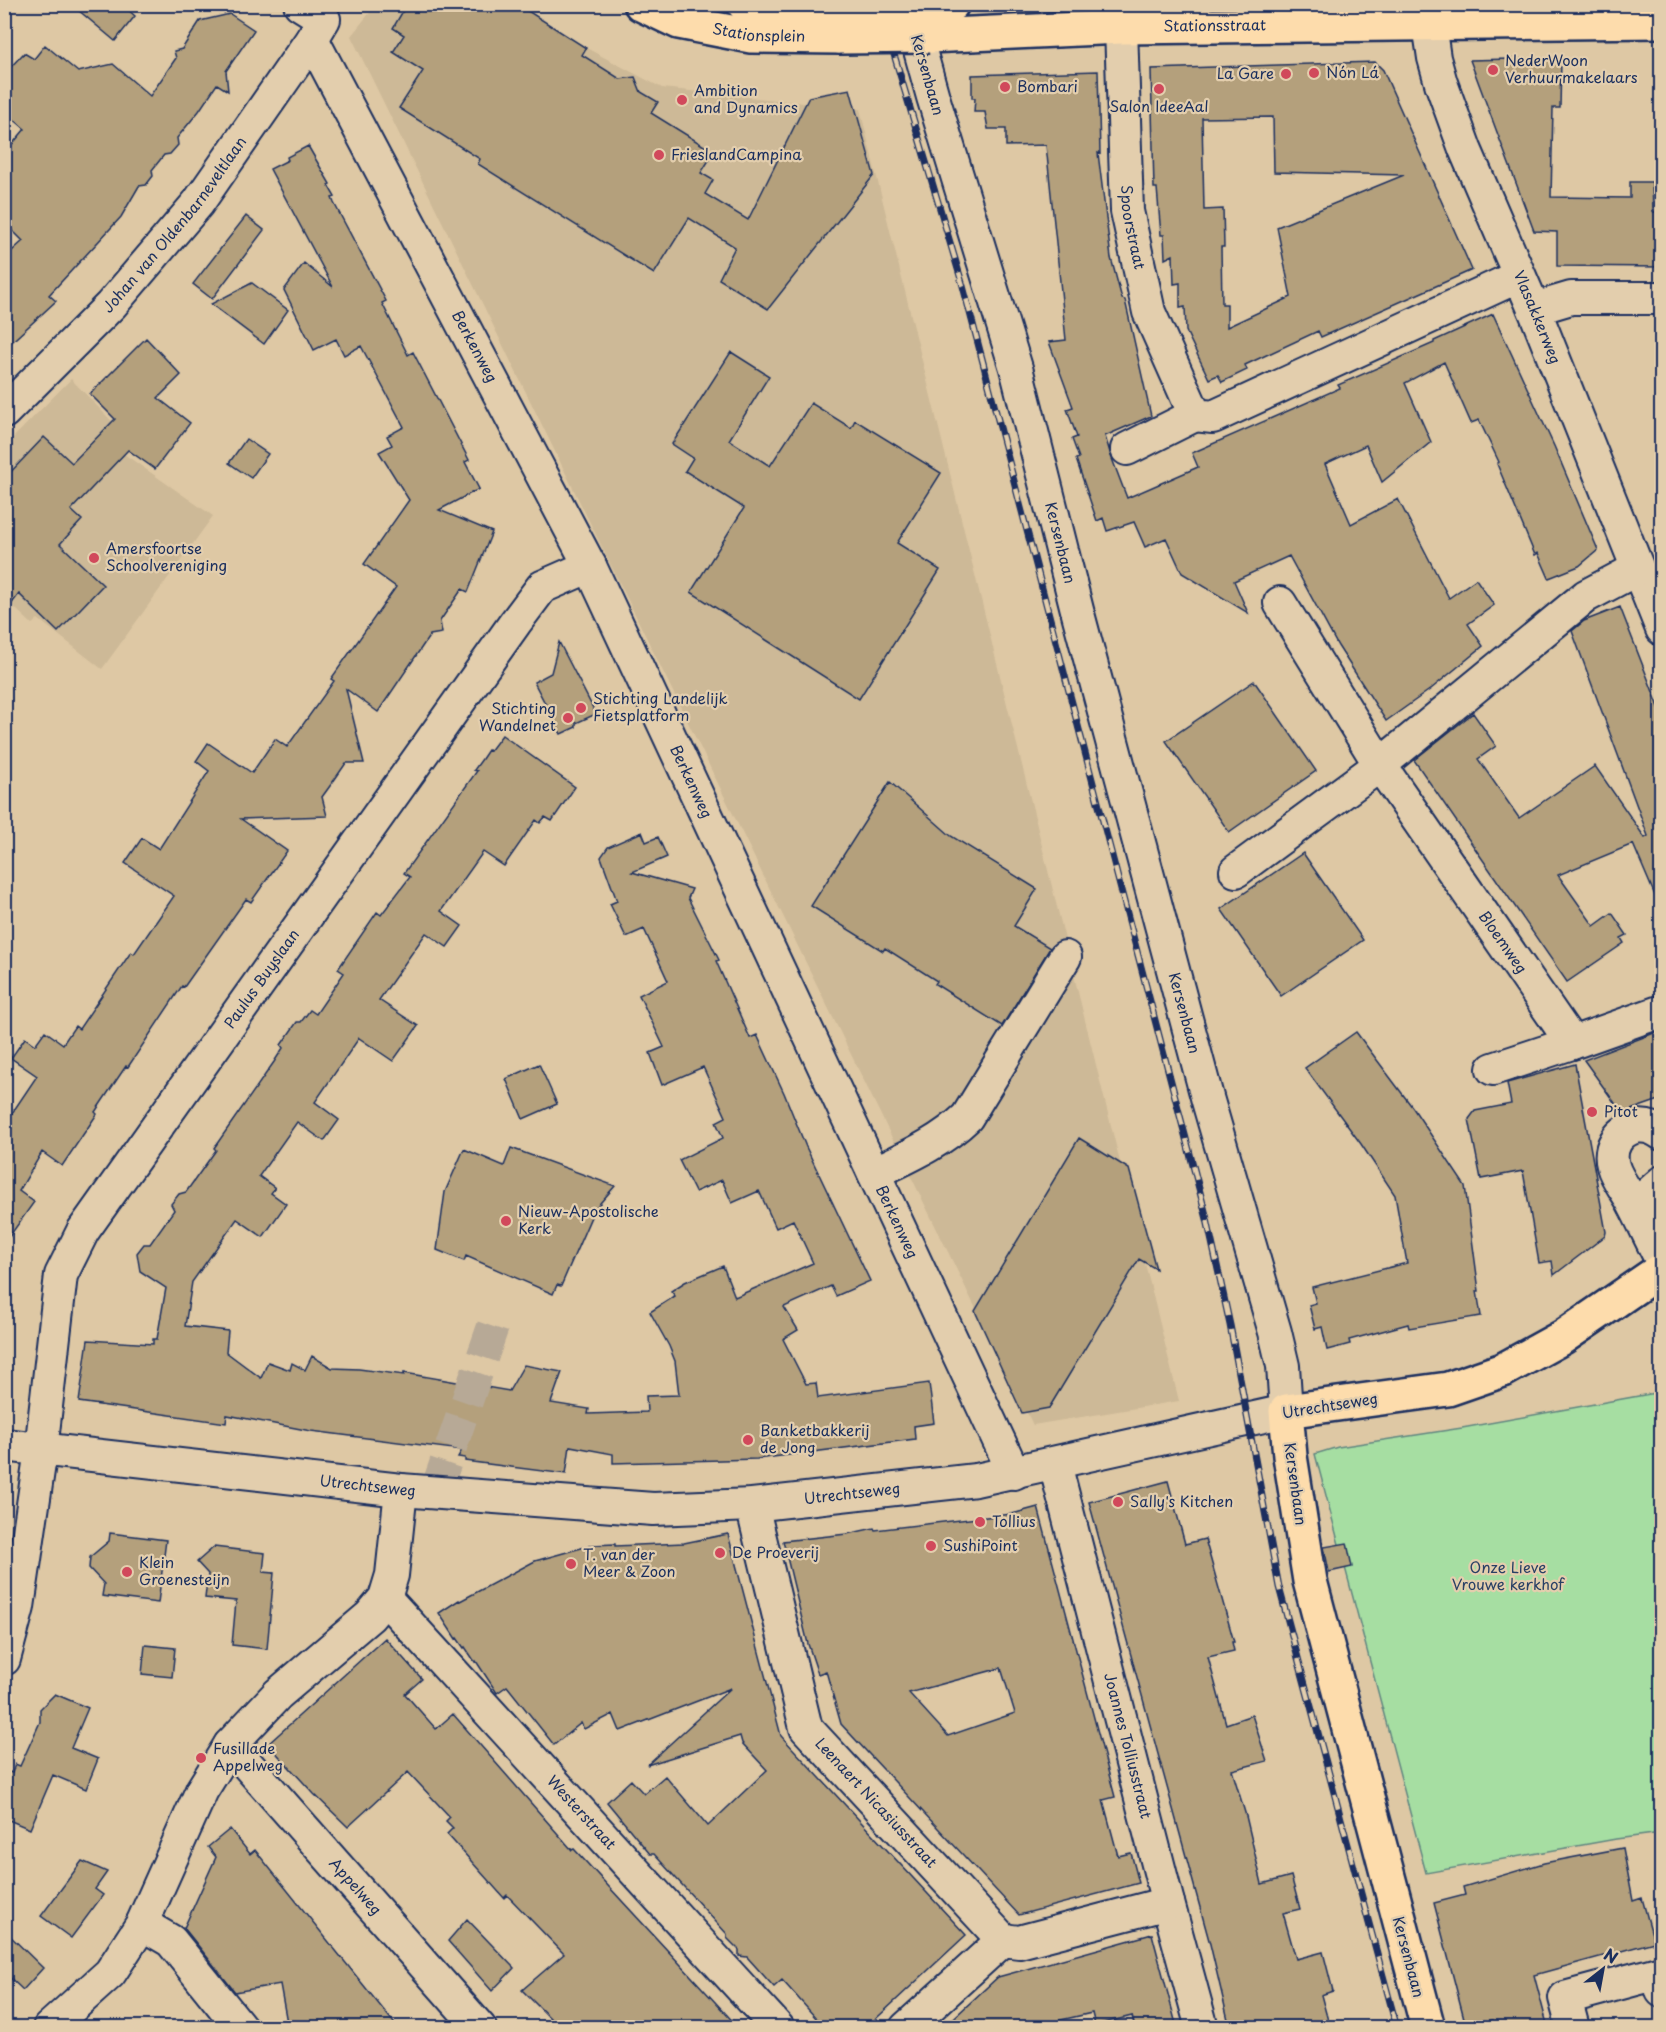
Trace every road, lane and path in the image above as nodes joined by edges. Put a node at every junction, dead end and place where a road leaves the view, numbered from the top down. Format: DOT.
graph roads {
  1 [pos="641,4"];
  2 [pos="744,4"];
  3 [pos="669,13"];
  4 [pos="927,13"];
  5 [pos="1427,14"];
  6 [pos="312,21"];
  7 [pos="1662,21"];
  8 [pos="836,22"];
  9 [pos="1121,27"];
  10 [pos="1519,276"];
  11 [pos="1662,298"];
  12 [pos="1534,309"];
  13 [pos="4,412"];
  14 [pos="1195,415"];
  15 [pos="1127,449"];
  16 [pos="590,566"];
  17 [pos="1637,569"];
  18 [pos="1280,603"];
  19 [pos="1662,629"];
  20 [pos="1380,765"];
  21 [pos="1236,871"];
  22 [pos="1065,957"];
  23 [pos="1662,1011"];
  24 [pos="1572,1043"];
  25 [pos="1493,1070"];
  26 [pos="1662,1134"];
  27 [pos="874,1173"];
  28 [pos="1662,1182"];
  29 [pos="1635,1206"];
  30 [pos="1662,1261"];
  31 [pos="1662,1269"];
  32 [pos="1286,1411"];
  33 [pos="4,1445"];
  34 [pos="41,1450"];
  35 [pos="1055,1464"];
  36 [pos="1014,1473"];
  37 [pos="401,1490"];
  38 [pos="752,1505"];
  39 [pos="385,1598"];
  40 [pos="4,1659"];
  41 [pos="230,1745"];
  42 [pos="1168,1903"];
  43 [pos="142,1924"];
  44 [pos="1003,1940"];
  45 [pos="1662,1991"];
  46 [pos="49,2028"];
  47 [pos="241,2028"];
  48 [pos="480,2028"];
  49 [pos="778,2028"];
  50 [pos="906,2028"];
  51 [pos="1203,2028"];
  52 [pos="1428,2028"];
  53 [pos="1573,2028"];
  1 -- 3 [label="main road, Stationsplein"];
  2 -- 8 [label="main road, Stationsplein"];
  3 -- 8 [label="main road, Stationsplein"];
  4 -- 8 [label="main road, Stationsstraat, bridge"];
  4 -- 9 [label="main road, Stationsstraat"];
  4 -- 32 [label="street, Kersenbaan"];
  5 -- 7 [label="main road, Stationsstraat"];
  5 -- 9 [label="main road, Stationsstraat"];
  5 -- 10 [label="street, Vlasakkerweg"];
  6 -- 13 [label="street, Johan van Oldenbarneveltlaan"];
  6 -- 16 [label="street, Berkenweg"];
  9 -- 14 [label="street, Spoorstraat"];
  10 -- 12 [label="street, Vlasakkerweg"];
  10 -- 14 [label="street"];
  11 -- 12 [label="street"];
  12 -- 17 [label="street, Vlasakkerweg"];
  14 -- 15 [label="street"];
  16 -- 27 [label="street, Berkenweg"];
  16 -- 34 [label="street, Paulus Buyslaan"];
  17 -- 19 [label="street, Vlasakkerweg"];
  17 -- 20 [label="street"];
  18 -- 20 [label="street, Bloemweg"];
  20 -- 21 [label="street"];
  20 -- 24 [label="street, Bloemweg"];
  22 -- 27 [label="street"];
  23 -- 24 [label="street"];
  24 -- 25 [label="street"];
  26 -- 29 [label="street"];
  27 -- 36 [label="street, Berkenweg"];
  28 -- 29 [label="street"];
  29 -- 30 [label="street"];
  31 -- 32 [label="main road, Utrechtseweg"];
  32 -- 35 [label="street, Utrechtseweg"];
  32 -- 52 [label="main road, Kersenbaan"];
  33 -- 34 [label="street, Utrechtseweg"];
  34 -- 37 [label="street, Utrechtseweg"];
  34 -- 40 [label="street, Paulus Buyslaan"];
  35 -- 36 [label="street, Utrechtseweg"];
  35 -- 42 [label="street, Joannes Tolliusstraat"];
  36 -- 38 [label="street, Utrechtseweg"];
  37 -- 38 [label="street, Utrechtseweg"];
  37 -- 39 [label="street"];
  38 -- 44 [label="street, Leenaert Nicasiusstraat"];
  39 -- 41 [label="street"];
  39 -- 49 [label="street, Westerstraat"];
  41 -- 43 [label="street"];
  41 -- 48 [label="street, Appelweg"];
  42 -- 44 [label="street"];
  42 -- 51 [label="street, Joannes Tolliusstraat"];
  43 -- 46 [label="street"];
  43 -- 47 [label="street"];
  44 -- 50 [label="street"];
  45 -- 53 [label="street"];
}
